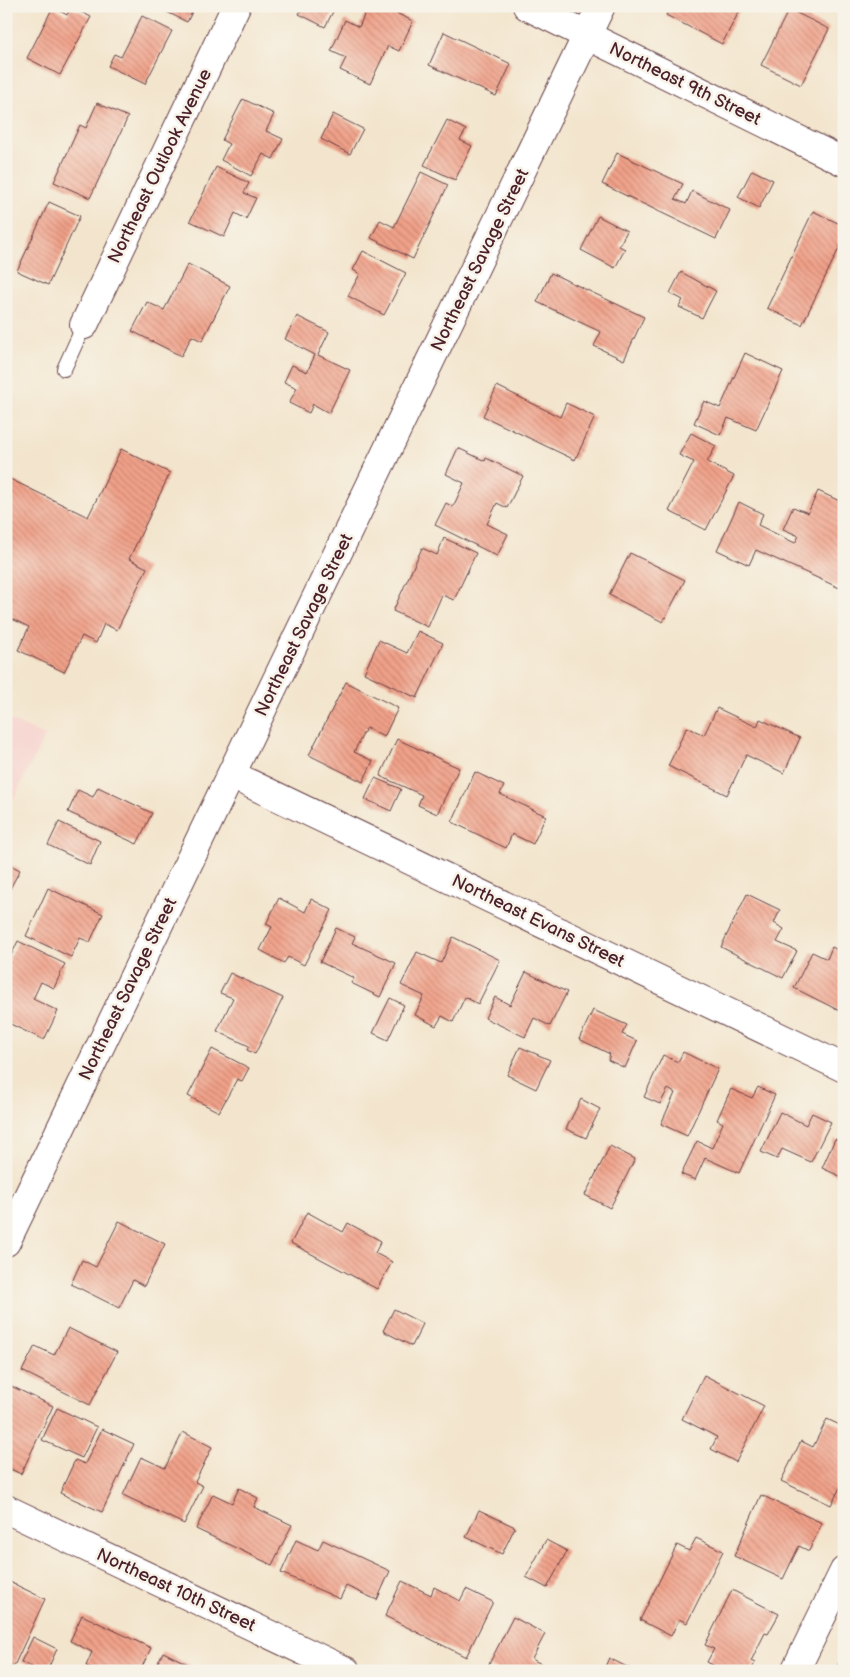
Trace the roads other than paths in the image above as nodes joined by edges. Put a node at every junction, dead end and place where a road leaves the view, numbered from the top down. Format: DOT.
graph roads {
  1 [pos="236,6"];
  2 [pos="526,6"];
  3 [pos="602,6"];
  4 [pos="588,35"];
  5 [pos="843,160"];
  6 [pos="84,325"];
  7 [pos="64,369"];
  8 [pos="232,775"];
  9 [pos="844,1068"];
  10 [pos="6,1242"];
  11 [pos="6,1509"];
  12 [pos="844,1571"];
  13 [pos="346,1671"];
  14 [pos="795,1671"];
  1 -- 6 [label="street, Northeast Outlook Avenue"];
  2 -- 4 [label="street, Northeast 9th Street"];
  3 -- 4 [label="street, Northeast Savage Street"];
  4 -- 5 [label="street, Northeast 9th Street"];
  4 -- 8 [label="street, Northeast Savage Street"];
  6 -- 7 [label="lane"];
  8 -- 9 [label="street, Northeast Evans Street"];
  8 -- 10 [label="street, Northeast Savage Street"];
  11 -- 13 [label="street, Northeast 10th Street"];
  12 -- 14 [label="street"];
}
